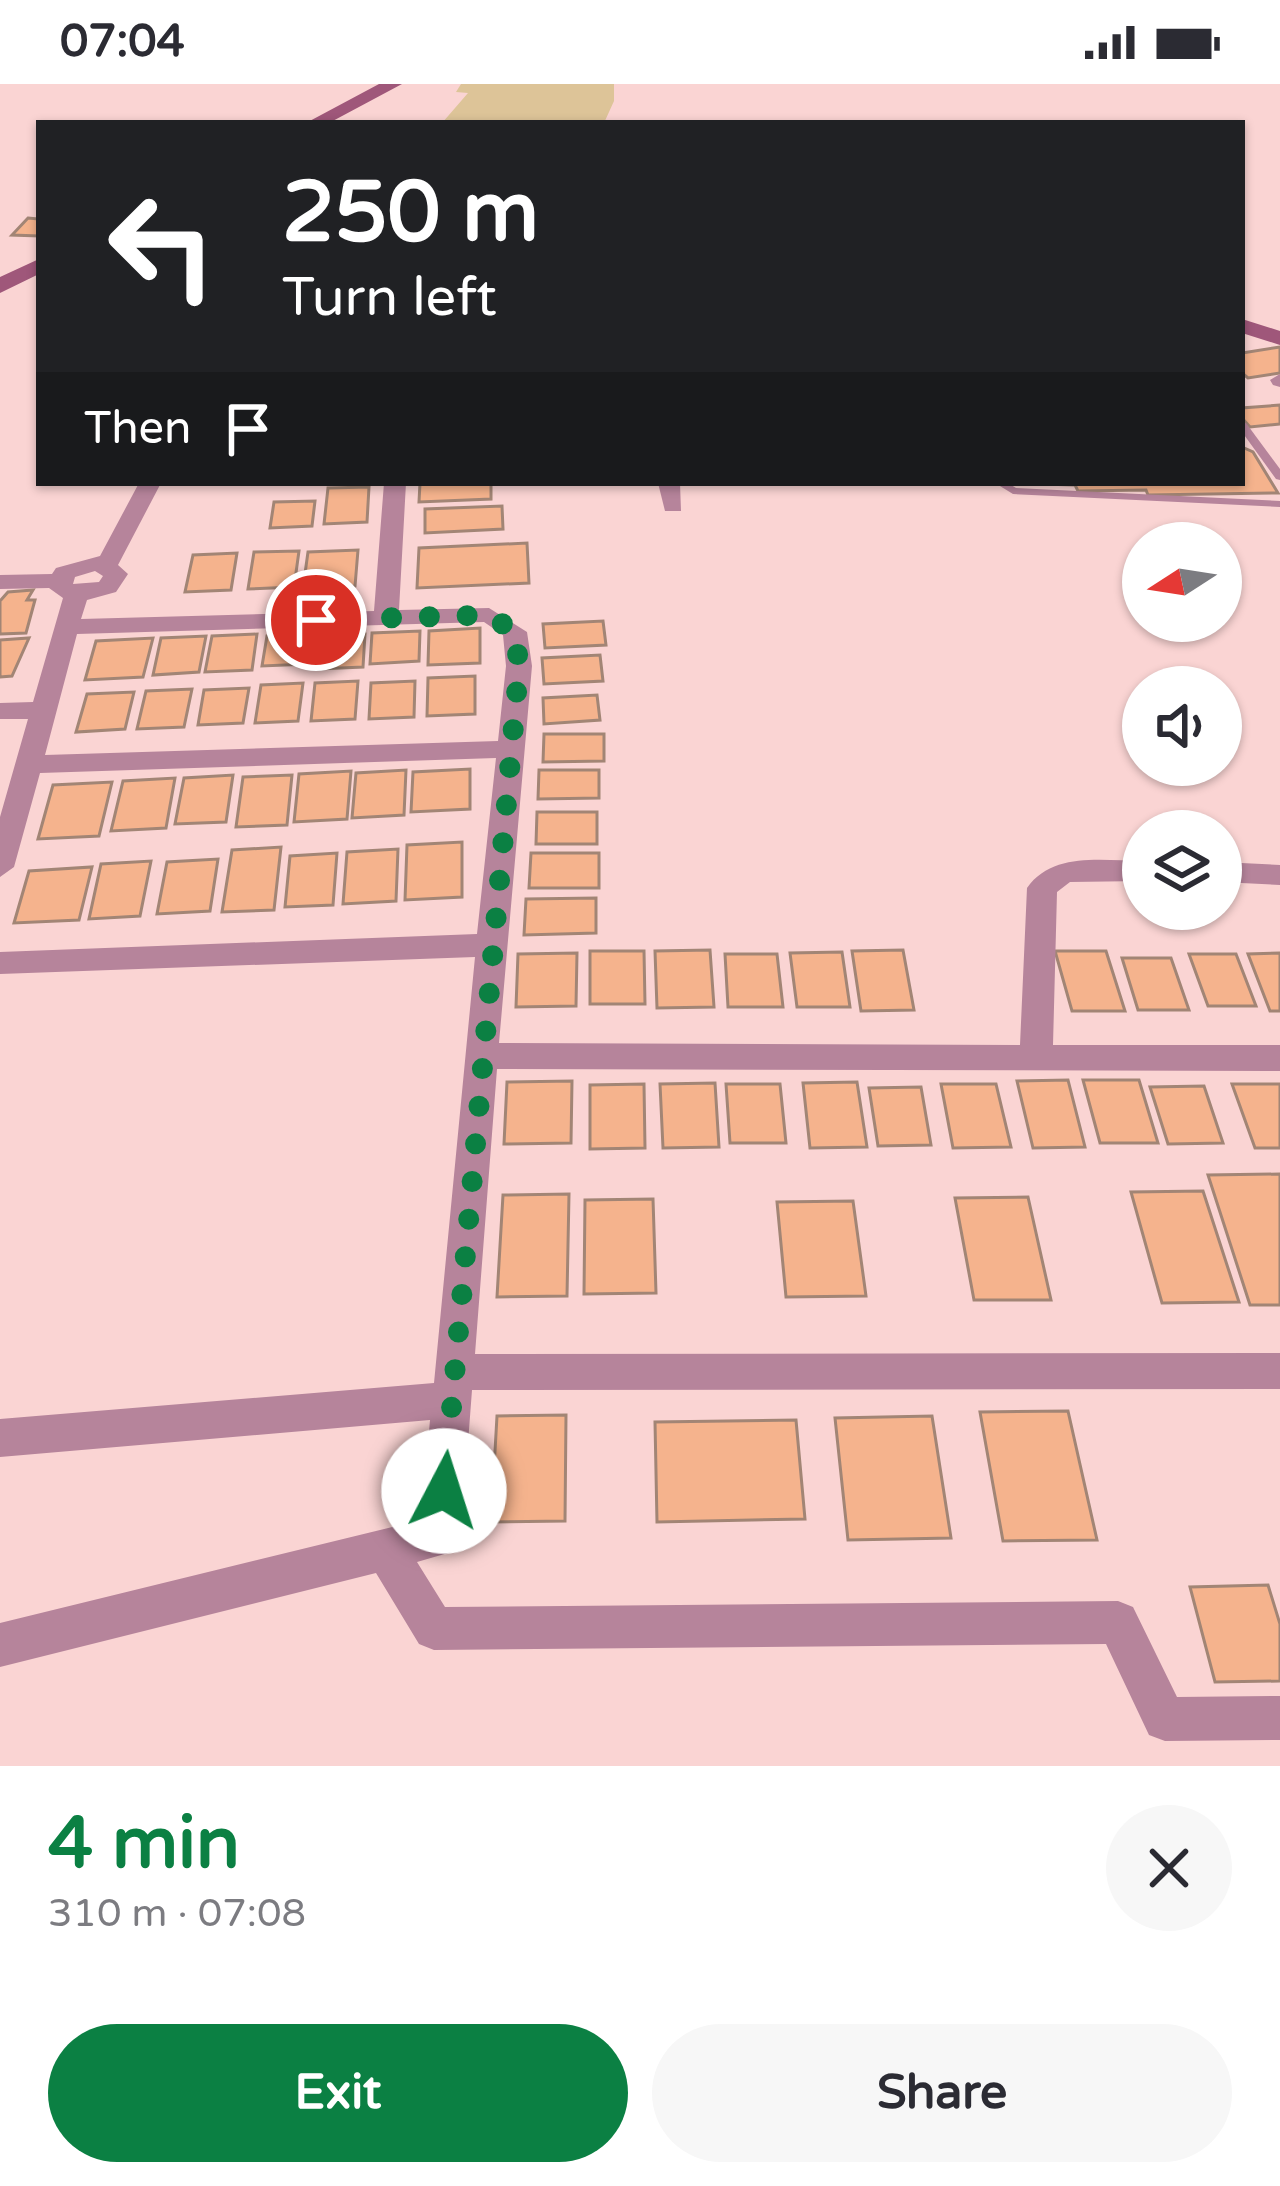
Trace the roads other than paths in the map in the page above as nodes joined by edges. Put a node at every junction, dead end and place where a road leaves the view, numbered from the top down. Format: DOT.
graph roads {
  1 [pos="393,84"];
  2 [pos="321,120"];
  3 [pos="0,266"];
  4 [pos="36,266"];
  5 [pos="36,267"];
  6 [pos="0,286"];
  7 [pos="1245,327"];
  8 [pos="1280,338"];
  9 [pos="1245,429"];
  10 [pos="1280,477"];
  11 [pos="130,486"];
  12 [pos="148,486"];
  13 [pos="395,486"];
  14 [pos="1005,486"];
  15 [pos="1280,504"];
  16 [pos="98,564"];
  17 [pos="0,582"];
  18 [pos="67,588"];
  19 [pos="386,617"];
  20 [pos="67,627"];
  21 [pos="44,710"];
  22 [pos="0,711"];
  23 [pos="510,749"];
  24 [pos="28,764"];
  25 [pos="0,867"];
  26 [pos="1122,871"];
  27 [pos="1242,873"];
  28 [pos="1280,874"];
  29 [pos="491,945"];
  30 [pos="0,963"];
  31 [pos="481,1056"];
  32 [pos="1036,1058"];
  33 [pos="1280,1058"];
  34 [pos="1280,1371"];
  35 [pos="453,1386"];
  36 [pos="0,1438"];
  37 [pos="386,1550"];
  38 [pos="0,1645"];
  39 [pos="1280,1718"];
  1 -- 2 [label="street"];
  3 -- 4 [label="street"];
  5 -- 6 [label="street"];
  7 -- 8 [label="street"];
  9 -- 10 [label="lane"];
  11 -- 16 [label="street"];
  12 -- 16 [label="street"];
  13 -- 19 [label="street"];
  14 -- 15 [label="lane"];
  16 -- 18 [label="street"];
  17 -- 18 [label="street"];
  18 -- 20 [label="street"];
  19 -- 20 [label="street"];
  19 -- 23 [label="street"];
  20 -- 21 [label="street"];
  21 -- 22 [label="street"];
  21 -- 24 [label="street"];
  23 -- 24 [label="street"];
  23 -- 29 [label="street"];
  24 -- 25 [label="street"];
  26 -- 32 [label="street"];
  27 -- 28 [label="street"];
  29 -- 30 [label="street"];
  29 -- 31 [label="street"];
  31 -- 32 [label="street"];
  31 -- 35 [label="street"];
  32 -- 33 [label="street"];
  34 -- 35 [label="street"];
  35 -- 36 [label="street"];
  35 -- 37 [label="street"];
  37 -- 38 [label="street"];
  37 -- 39 [label="street"];
}
